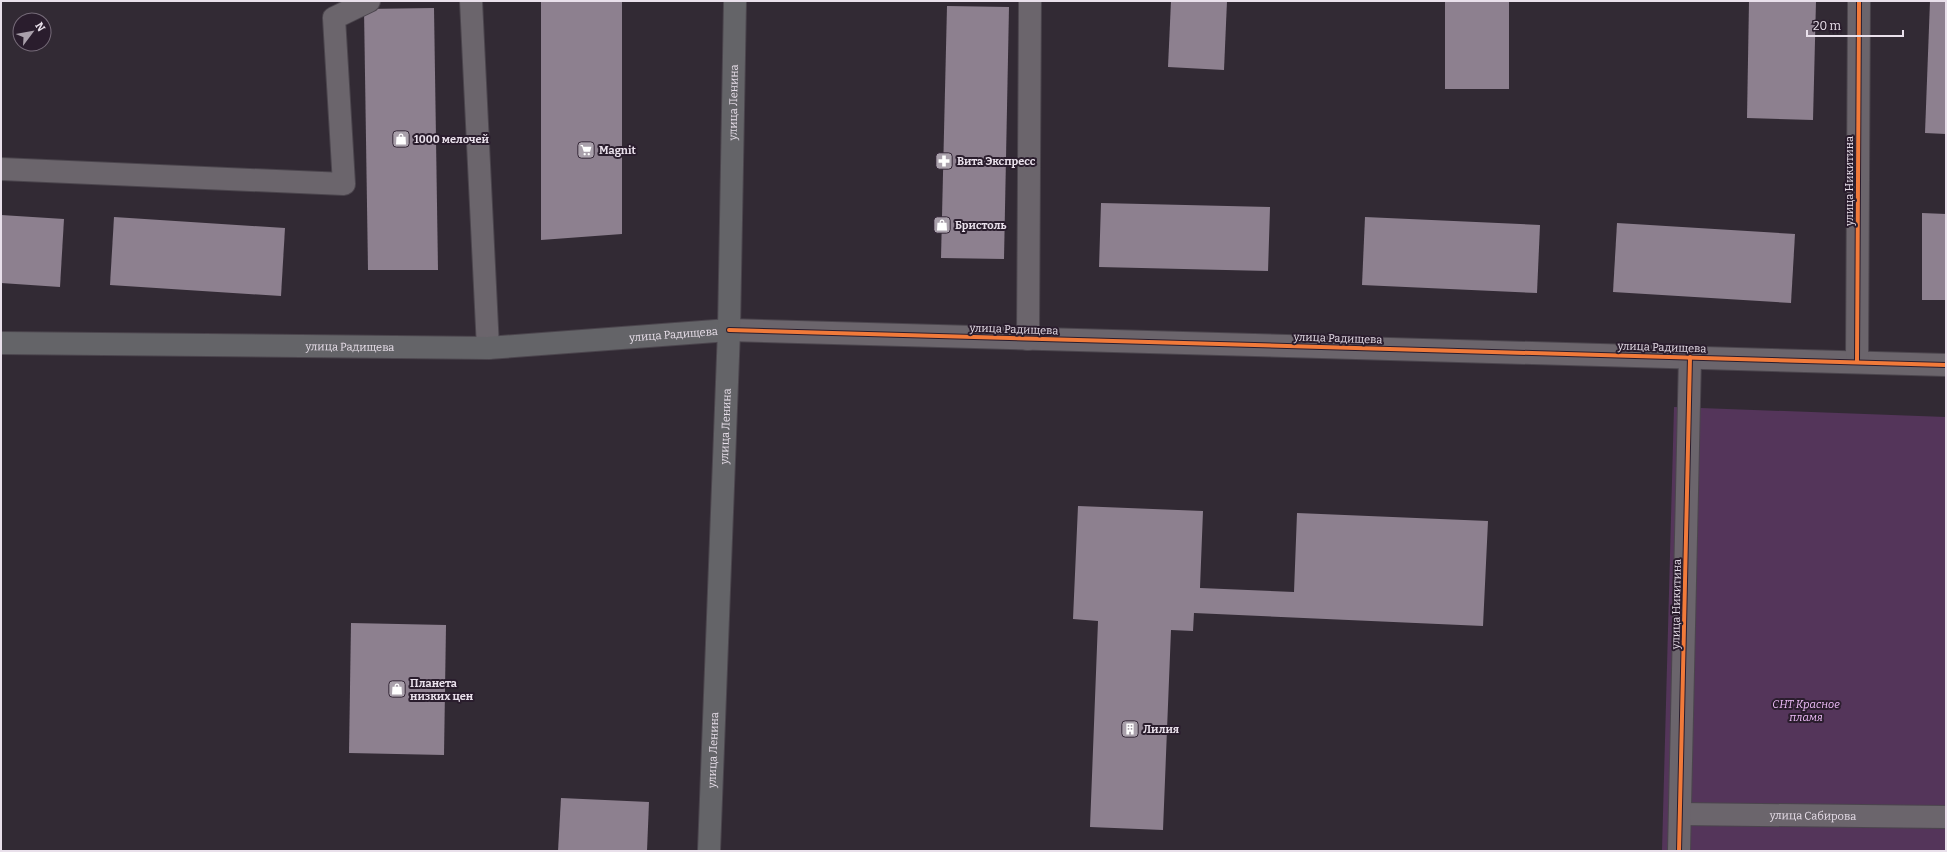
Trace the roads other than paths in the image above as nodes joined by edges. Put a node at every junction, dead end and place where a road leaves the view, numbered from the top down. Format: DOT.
graph roads {
  1 [pos="369,1"];
  2 [pos="471,1"];
  3 [pos="735,1"];
  4 [pos="1030,1"];
  5 [pos="1859,1"];
  6 [pos="1,169"];
  7 [pos="729,330"];
  8 [pos="1028,339"];
  9 [pos="1,343"];
  10 [pos="488,348"];
  11 [pos="1690,357"];
  12 [pos="1857,362"];
  13 [pos="1946,364"];
  14 [pos="1680,814"];
  15 [pos="1946,817"];
  16 [pos="709,851"];
  17 [pos="1680,851"];
  1 -- 6 [label="street"];
  2 -- 10 [label="street"];
  3 -- 7 [label="main road, улица Ленина"];
  4 -- 8 [label="street"];
  5 -- 12 [label="street, улица Никитина"];
  7 -- 8 [label="street, улица Радищева"];
  7 -- 10 [label="main road, улица Радищева"];
  7 -- 16 [label="main road, улица Ленина"];
  8 -- 11 [label="street, улица Радищева"];
  9 -- 10 [label="main road, улица Радищева"];
  11 -- 12 [label="street, улица Радищева"];
  11 -- 14 [label="street, улица Никитина"];
  12 -- 13 [label="street, улица Радищева"];
  14 -- 15 [label="street, улица Сабирова"];
  14 -- 17 [label="street, улица Никитина"];
}
